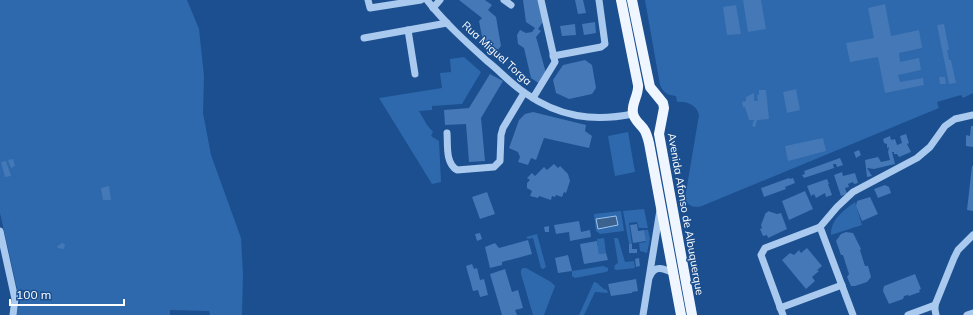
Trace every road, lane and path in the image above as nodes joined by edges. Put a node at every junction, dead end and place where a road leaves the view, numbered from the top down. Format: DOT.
graph roads {
  1 [pos="368,0"];
  2 [pos="421,0"];
  3 [pos="426,0"];
  4 [pos="440,0"];
  5 [pos="504,0"];
  6 [pos="541,0"];
  7 [pos="598,0"];
  8 [pos="621,0"];
  9 [pos="632,0"];
  10 [pos="511,5"];
  11 [pos="433,8"];
  12 [pos="447,23"];
  13 [pos="408,30"];
  14 [pos="364,38"];
  15 [pos="553,56"];
  16 [pos="415,74"];
  17 [pos="524,93"];
  18 [pos="533,98"];
  19 [pos="659,99"];
  20 [pos="634,103"];
  21 [pos="633,114"];
  22 [pos="973,115"];
  23 [pos="663,117"];
  24 [pos="638,123"];
  25 [pos="447,133"];
  26 [pos="660,206"];
  27 [pos="820,227"];
  28 [pos="0,231"];
  29 [pos="972,237"];
  30 [pos="673,273"];
  31 [pos="648,278"];
  32 [pos="842,285"];
  33 [pos="935,305"];
  34 [pos="782,312"];
  35 [pos="973,313"];
  36 [pos="13,315"];
  37 [pos="643,315"];
  38 [pos="681,315"];
  39 [pos="692,315"];
  40 [pos="853,315"];
  41 [pos="908,315"];
  42 [pos="936,315"];
  43 [pos="967,315"];
  1 -- 2 [label="street"];
  3 -- 11 [label="street, Rua Miguel Torga"];
  4 -- 11 [label="street"];
  5 -- 10 [label="street"];
  6 -- 15 [label="street"];
  7 -- 15 [label="street"];
  8 -- 20 [label="main road"];
  9 -- 19 [label="main road, Avenida Afonso de Albuquerque"];
  11 -- 12 [label="street, Rua Miguel Torga"];
  12 -- 13 [label="street"];
  12 -- 17 [label="street, Rua Miguel Torga"];
  13 -- 14 [label="street"];
  13 -- 16 [label="street"];
  15 -- 18 [label="street"];
  17 -- 18 [label="street, Rua Miguel Torga"];
  17 -- 25 [label="street"];
  18 -- 21 [label="street, Rua Miguel Torga"];
  19 -- 20 [label="main road"];
  19 -- 23 [label="main road, Avenida Afonso de Albuquerque"];
  20 -- 21 [label="main road"];
  21 -- 24 [label="main road, Avenida Afonso de Albuquerque"];
  22 -- 27 [label="street"];
  23 -- 24 [label="main road, Avenida Afonso de Albuquerque"];
  23 -- 39 [label="main road, Avenida Afonso de Albuquerque"];
  24 -- 26 [label="main road, Avenida Afonso de Albuquerque"];
  26 -- 30 [label="main road, Avenida Afonso de Albuquerque"];
  26 -- 31 [label="street"];
  27 -- 32 [label="street"];
  27 -- 34 [label="street"];
  28 -- 36 [label="street"];
  29 -- 33 [label="street"];
  30 -- 31 [label="street"];
  30 -- 38 [label="main road, Avenida Afonso de Albuquerque"];
  31 -- 37 [label="street"];
  32 -- 34 [label="street"];
  32 -- 40 [label="street"];
  33 -- 41 [label="street"];
  33 -- 42 [label="street"];
  35 -- 43 [label="street"];
}
